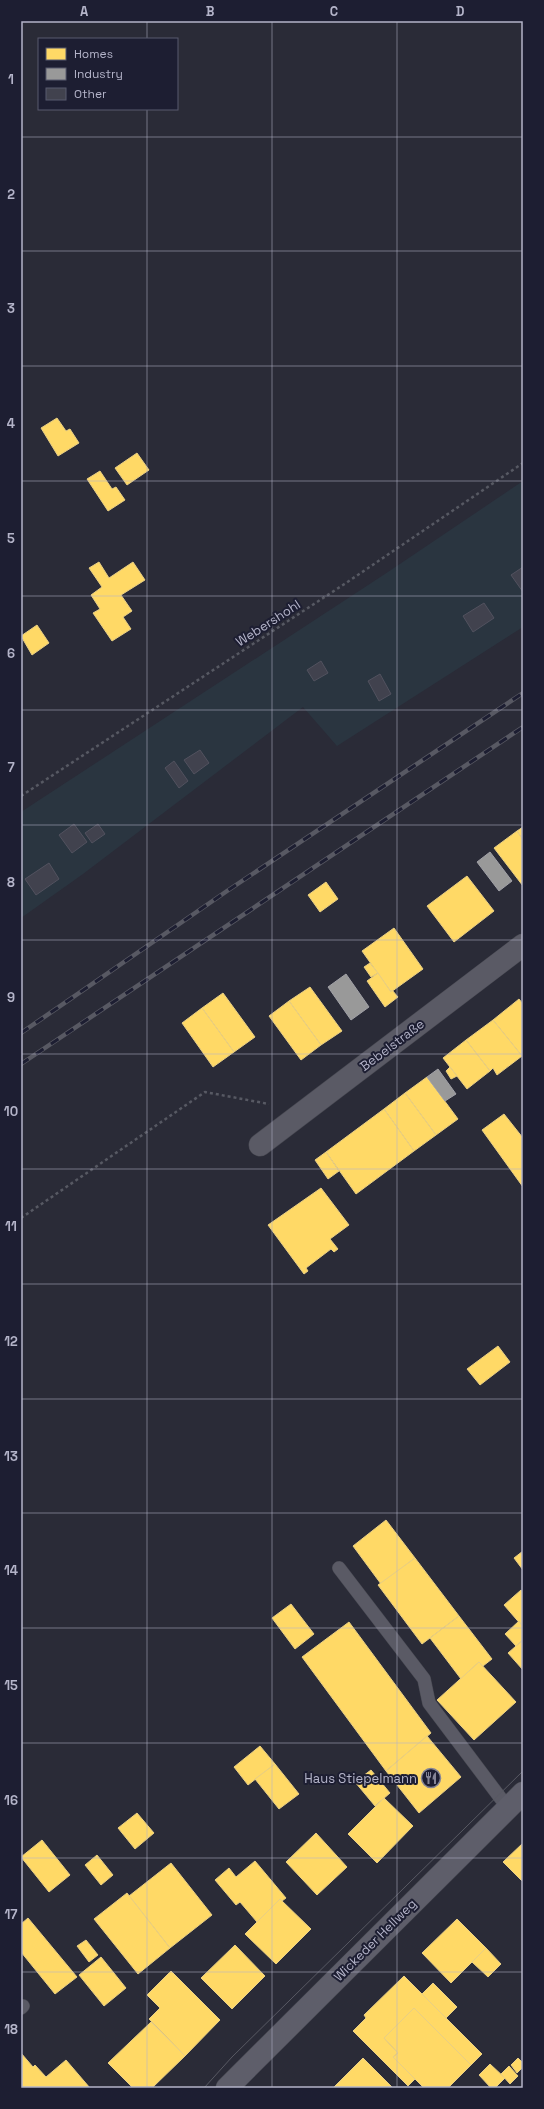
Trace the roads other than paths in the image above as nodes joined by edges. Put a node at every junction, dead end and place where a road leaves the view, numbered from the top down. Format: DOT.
graph roads {
  1 [pos="523,945"];
  2 [pos="260,1145"];
  3 [pos="339,1568"];
  4 [pos="523,1793"];
  5 [pos="508,1808"];
  6 [pos="228,2088"];
  1 -- 2 [label="street, Bebelstraße"];
  3 -- 5 [label="lane"];
  4 -- 5 [label="main road, Wickeder Hellweg"];
  5 -- 6 [label="main road, Wickeder Hellweg"];
}
